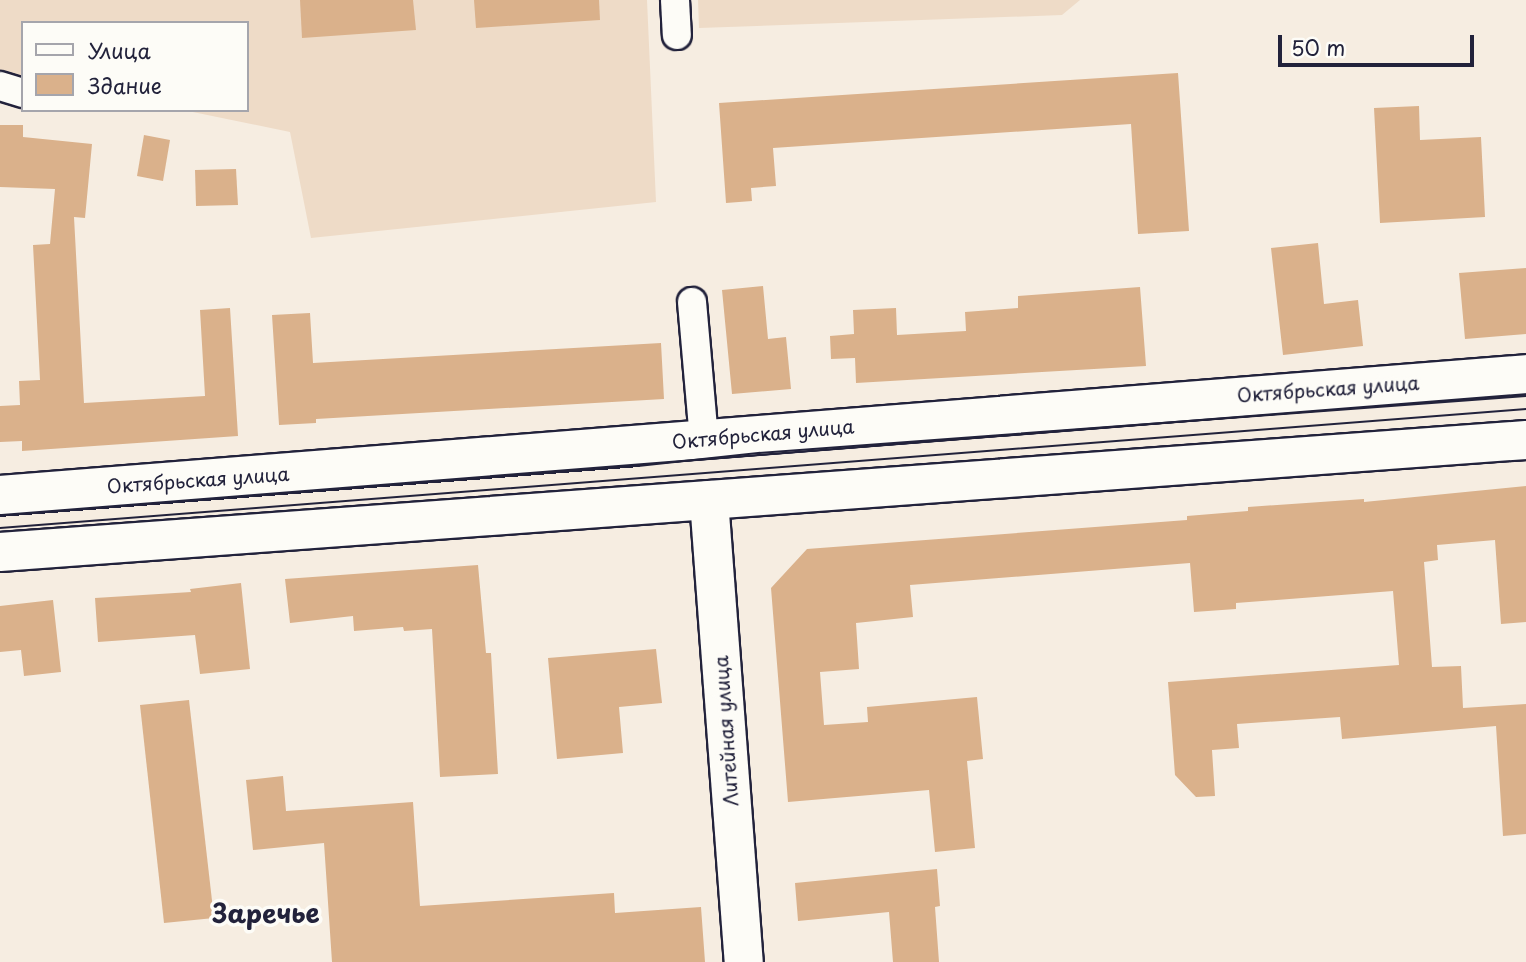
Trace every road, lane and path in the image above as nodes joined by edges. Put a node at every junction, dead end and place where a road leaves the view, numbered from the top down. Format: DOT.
graph roads {
  1 [pos="675,0"];
  2 [pos="677,35"];
  3 [pos="0,86"];
  4 [pos="21,92"];
  5 [pos="692,302"];
  6 [pos="1526,374"];
  7 [pos="704,439"];
  8 [pos="1526,440"];
  9 [pos="0,495"];
  10 [pos="709,500"];
  11 [pos="0,552"];
  12 [pos="744,962"];
  1 -- 2 [label="street"];
  3 -- 4 [label="street"];
  5 -- 7 [label="street"];
  6 -- 7 [label="main road, Октябрьская улица"];
  7 -- 9 [label="main road, Октябрьская улица"];
  7 -- 10 [label="main road, Литейная улица"];
  8 -- 10 [label="main road"];
  10 -- 11 [label="main road"];
  10 -- 12 [label="main road, Литейная улица"];
}
